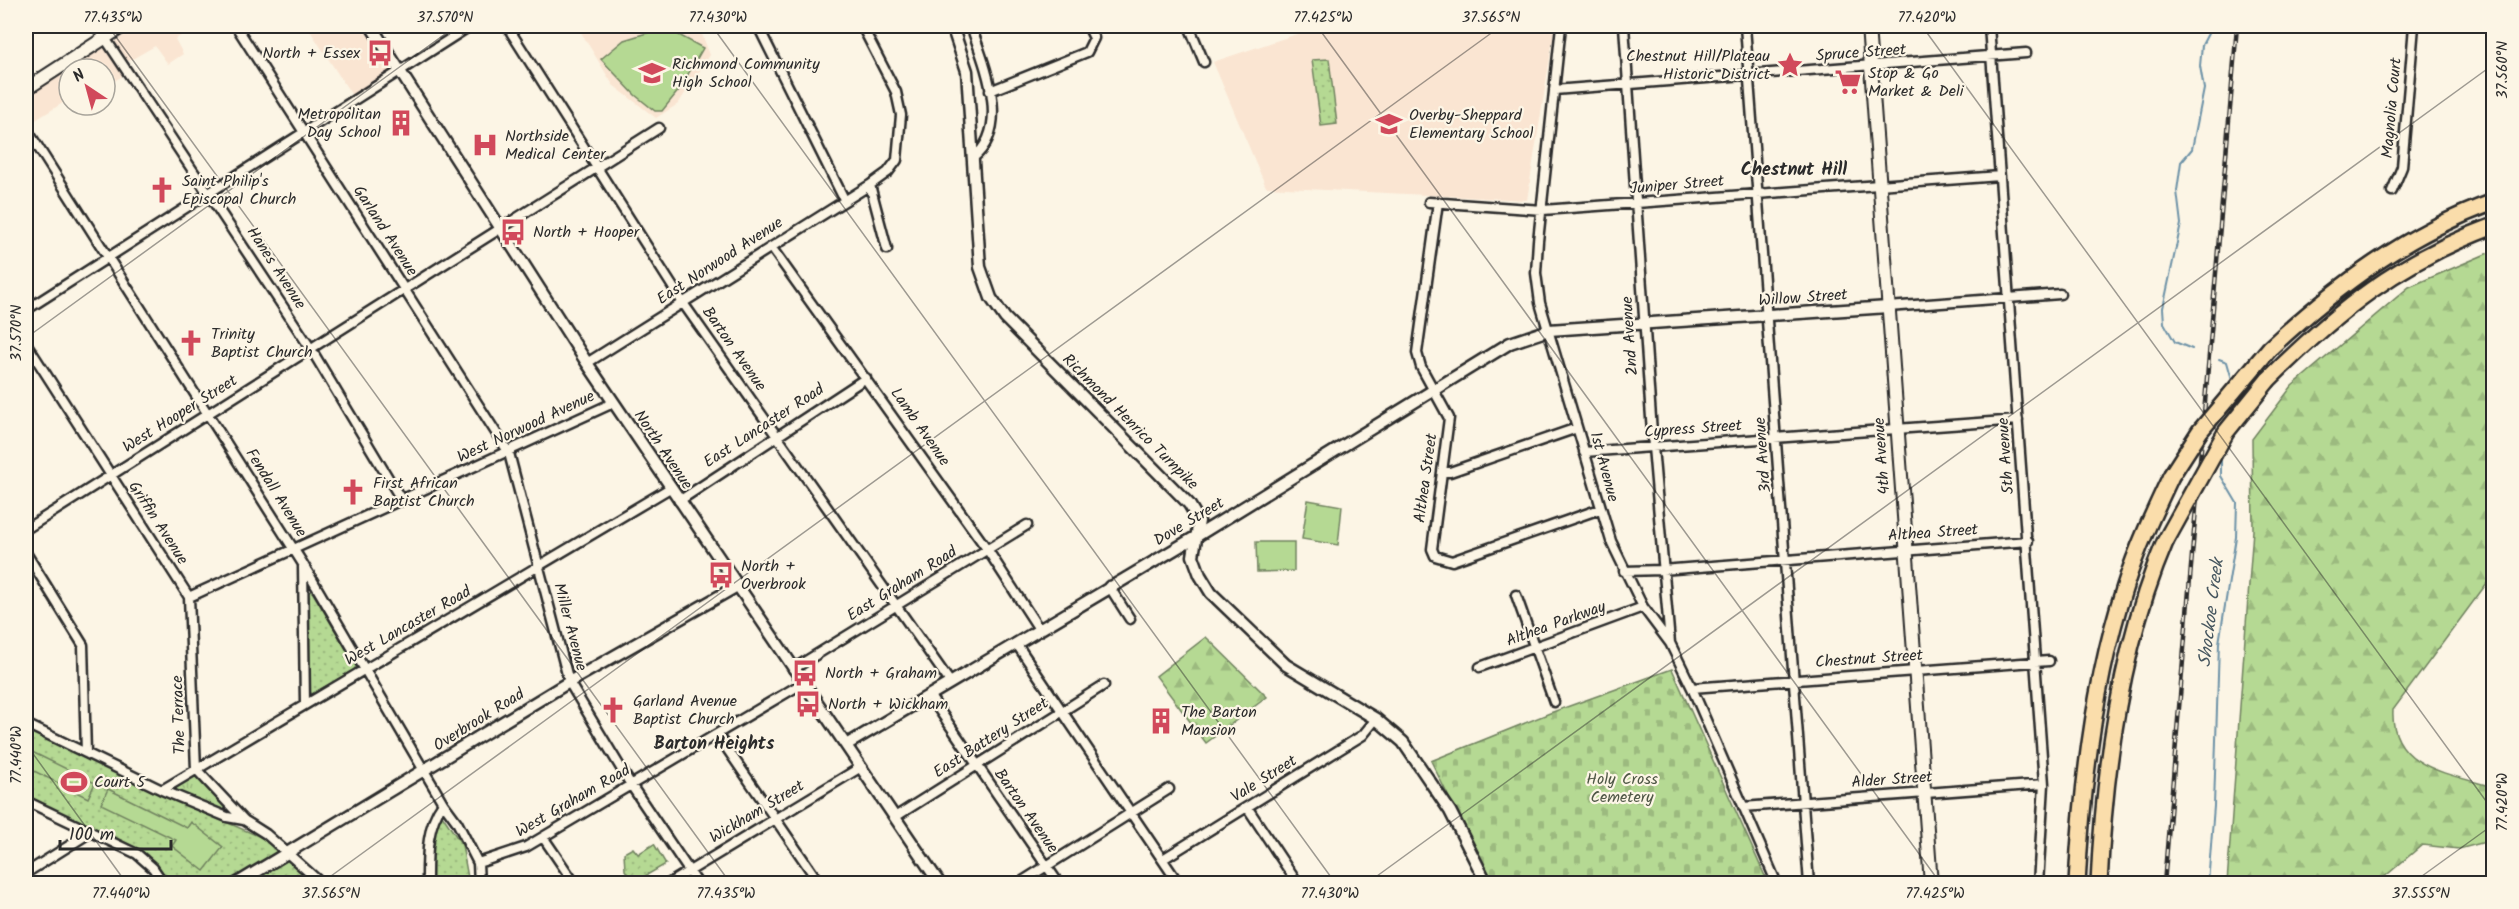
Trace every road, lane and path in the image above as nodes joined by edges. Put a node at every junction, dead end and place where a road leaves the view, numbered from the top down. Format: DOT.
graph roads {
  1 [pos="98,26"];
  2 [pos="123,26"];
  3 [pos="236,26"];
  4 [pos="371,26"];
  5 [pos="470,26"];
  6 [pos="507,26"];
  7 [pos="758,26"];
  8 [pos="862,26"];
  9 [pos="952,26"];
  10 [pos="971,26"];
  11 [pos="1088,26"];
  12 [pos="1189,26"];
  13 [pos="1561,26"];
  14 [pos="1624,26"];
  15 [pos="1745,26"];
  16 [pos="1868,26"];
  17 [pos="1989,26"];
  18 [pos="2414,26"];
  19 [pos="105,37"];
  20 [pos="2026,53"];
  21 [pos="1992,56"];
  22 [pos="1204,62"];
  23 [pos="1872,67"];
  24 [pos="399,71"];
  25 [pos="1748,77"];
  26 [pos="1628,86"];
  27 [pos="26,88"];
  28 [pos="1554,90"];
  29 [pos="990,91"];
  30 [pos="26,128"];
  31 [pos="659,128"];
  32 [pos="303,133"];
  33 [pos="973,158"];
  34 [pos="596,168"];
  35 [pos="2000,176"];
  36 [pos="870,185"];
  37 [pos="1880,185"];
  38 [pos="2392,191"];
  39 [pos="208,193"];
  40 [pos="1757,194"];
  41 [pos="844,200"];
  42 [pos="1433,202"];
  43 [pos="2493,202"];
  44 [pos="1637,204"];
  45 [pos="1543,210"];
  46 [pos="2493,226"];
  47 [pos="501,227"];
  48 [pos="771,247"];
  49 [pos="887,249"];
  50 [pos="108,257"];
  51 [pos="405,289"];
  52 [pos="2060,294"];
  53 [pos="2010,298"];
  54 [pos="683,303"];
  55 [pos="1887,307"];
  56 [pos="26,310"];
  57 [pos="1767,316"];
  58 [pos="1645,323"];
  59 [pos="1549,330"];
  60 [pos="26,343"];
  61 [pos="311,349"];
  62 [pos="587,363"];
  63 [pos="866,378"];
  64 [pos="1435,390"];
  65 [pos="613,403"];
  66 [pos="208,414"];
  67 [pos="2019,420"];
  68 [pos="1578,428"];
  69 [pos="1897,429"];
  70 [pos="777,435"];
  71 [pos="1778,439"];
  72 [pos="1653,447"];
  73 [pos="1584,452"];
  74 [pos="509,453"];
  75 [pos="1443,472"];
  76 [pos="110,476"];
  77 [pos="670,488"];
  78 [pos="402,501"];
  79 [pos="680,501"];
  80 [pos="1600,509"];
  81 [pos="1027,525"];
  82 [pos="26,529"];
  83 [pos="1197,536"];
  84 [pos="2028,541"];
  85 [pos="294,549"];
  86 [pos="987,549"];
  87 [pos="1906,550"];
  88 [pos="26,553"];
  89 [pos="1785,559"];
  90 [pos="303,564"];
  91 [pos="538,567"];
  92 [pos="1662,570"];
  93 [pos="1624,571"];
  94 [pos="739,585"];
  95 [pos="1109,586"];
  96 [pos="1516,595"];
  97 [pos="189,597"];
  98 [pos="898,606"];
  99 [pos="1643,608"];
  100 [pos="1130,619"];
  101 [pos="1039,629"];
  102 [pos="1016,643"];
  103 [pos="1670,643"];
  104 [pos="1535,648"];
  105 [pos="2049,661"];
  106 [pos="2036,662"];
  107 [pos="1480,667"];
  108 [pos="364,669"];
  109 [pos="793,669"];
  110 [pos="1915,671"];
  111 [pos="1793,681"];
  112 [pos="569,682"];
  113 [pos="950,682"];
  114 [pos="803,683"];
  115 [pos="1104,685"];
  116 [pos="1692,688"];
  117 [pos="929,695"];
  118 [pos="1554,702"];
  119 [pos="305,704"];
  120 [pos="1062,711"];
  121 [pos="1376,718"];
  122 [pos="26,724"];
  123 [pos="717,734"];
  124 [pos="846,745"];
  125 [pos="86,753"];
  126 [pos="976,765"];
  127 [pos="861,767"];
  128 [pos="196,769"];
  129 [pos="425,771"];
  130 [pos="2044,783"];
  131 [pos="632,785"];
  132 [pos="1169,789"];
  133 [pos="162,790"];
  134 [pos="1923,793"];
  135 [pos="26,801"];
  136 [pos="1803,801"];
  137 [pos="443,803"];
  138 [pos="1246,807"];
  139 [pos="1743,807"];
  140 [pos="1131,813"];
  141 [pos="895,817"];
  142 [pos="776,819"];
  143 [pos="244,820"];
  144 [pos="91,832"];
  145 [pos="543,837"];
  146 [pos="286,852"];
  147 [pos="1163,859"];
  148 [pos="478,862"];
  149 [pos="1046,866"];
  150 [pos="690,871"];
  151 [pos="26,873"];
  152 [pos="164,884"];
  153 [pos="236,884"];
  154 [pos="322,884"];
  155 [pos="427,884"];
  156 [pos="479,884"];
  157 [pos="575,884"];
  158 [pos="668,884"];
  159 [pos="698,884"];
  160 [pos="820,884"];
  161 [pos="940,884"];
  162 [pos="1018,884"];
  163 [pos="1059,884"];
  164 [pos="1179,884"];
  165 [pos="1298,884"];
  166 [pos="1487,884"];
  167 [pos="1777,884"];
  168 [pos="1809,884"];
  169 [pos="1931,884"];
  170 [pos="2038,884"];
  171 [pos="2076,884"];
  172 [pos="2099,884"];
  1 -- 19 [label="street, Hanes Avenue"];
  2 -- 19 [label="main road"];
  3 -- 32 [label="street, Garland Avenue"];
  4 -- 24 [label="street, North Avenue"];
  5 -- 24 [label="street"];
  6 -- 34 [label="street, Barton Avenue"];
  7 -- 41 [label="street"];
  8 -- 36 [label="street, East Norwood Avenue"];
  9 -- 33 [label="street, Richmond Henrico Turnpike"];
  10 -- 29 [label="street"];
  11 -- 29 [label="street"];
  12 -- 22 [label="street"];
  13 -- 28 [label="street, 1st Avenue"];
  14 -- 26 [label="street, 2nd Avenue"];
  15 -- 25 [label="street, 3rd Avenue"];
  16 -- 23 [label="main road, 4th Avenue"];
  17 -- 21 [label="street, 5th Avenue"];
  18 -- 38 [label="street, Magnolia Court"];
  19 -- 27 [label="main road"];
  19 -- 39 [label="street, Hanes Avenue"];
  20 -- 21 [label="street, Spruce Street"];
  21 -- 23 [label="street, Spruce Street"];
  21 -- 35 [label="street, 5th Avenue"];
  23 -- 25 [label="street, Spruce Street"];
  23 -- 37 [label="main road, 4th Avenue"];
  24 -- 32 [label="street"];
  24 -- 47 [label="street, North Avenue"];
  25 -- 26 [label="street, Spruce Street"];
  25 -- 40 [label="street, 3rd Avenue"];
  26 -- 28 [label="street, Spruce Street"];
  26 -- 44 [label="street, 2nd Avenue"];
  28 -- 45 [label="street, 1st Avenue"];
  29 -- 33 [label="street"];
  30 -- 50 [label="street, Fendall Avenue"];
  31 -- 34 [label="street, West Hooper Street"];
  32 -- 39 [label="street"];
  32 -- 51 [label="street, Garland Avenue"];
  33 -- 83 [label="street, Richmond Henrico Turnpike"];
  34 -- 47 [label="street, West Hooper Street"];
  34 -- 54 [label="street, Barton Avenue"];
  35 -- 37 [label="street, Juniper Street"];
  35 -- 53 [label="street, 5th Avenue"];
  36 -- 41 [label="street, East Norwood Avenue"];
  36 -- 49 [label="street"];
  37 -- 40 [label="street, Juniper Street"];
  37 -- 55 [label="main road, 4th Avenue"];
  39 -- 50 [label="street"];
  39 -- 61 [label="street, Hanes Avenue"];
  40 -- 44 [label="street, Juniper Street"];
  40 -- 57 [label="street, 3rd Avenue"];
  41 -- 48 [label="street, East Norwood Avenue"];
  42 -- 45 [label="street, Juniper Street"];
  42 -- 64 [label="street, Althea Street"];
  43 -- 171 [label="highway, bridge"];
  44 -- 45 [label="street, Juniper Street"];
  44 -- 58 [label="street, 2nd Avenue"];
  45 -- 59 [label="street, 1st Avenue"];
  46 -- 172 [label="highway, bridge"];
  47 -- 51 [label="street, West Hooper Street"];
  47 -- 62 [label="street, North Avenue"];
  48 -- 54 [label="street, East Norwood Avenue"];
  48 -- 63 [label="street, Lamb Avenue"];
  50 -- 56 [label="street"];
  50 -- 66 [label="street, Fendall Avenue"];
  51 -- 61 [label="street, West Hooper Street"];
  51 -- 74 [label="street, Garland Avenue"];
  52 -- 53 [label="street, Willow Street"];
  53 -- 55 [label="street, Willow Street"];
  53 -- 67 [label="street, 5th Avenue"];
  54 -- 62 [label="street, East Norwood Avenue"];
  54 -- 70 [label="street, Barton Avenue"];
  55 -- 57 [label="street, Willow Street"];
  55 -- 69 [label="main road, 4th Avenue"];
  57 -- 58 [label="street, Willow Street"];
  57 -- 71 [label="street, 3rd Avenue"];
  58 -- 59 [label="street, Willow Street"];
  58 -- 72 [label="street, 2nd Avenue"];
  59 -- 64 [label="street, Dove Street"];
  59 -- 68 [label="street, 1st Avenue"];
  60 -- 76 [label="street, Griffin Avenue"];
  61 -- 66 [label="street, West Hooper Street"];
  61 -- 78 [label="street, Hanes Avenue"];
  62 -- 65 [label="street, North Avenue"];
  63 -- 70 [label="street, East Lancaster Road"];
  63 -- 86 [label="street, Lamb Avenue"];
  64 -- 75 [label="street, Althea Street"];
  64 -- 83 [label="street, Dove Street"];
  65 -- 74 [label="street, West Norwood Avenue"];
  65 -- 77 [label="street, North Avenue"];
  66 -- 76 [label="street, West Hooper Street"];
  66 -- 85 [label="street, Fendall Avenue"];
  67 -- 69 [label="street, Cypress Street"];
  67 -- 84 [label="street, 5th Avenue"];
  68 -- 73 [label="street, 1st Avenue"];
  68 -- 75 [label="street"];
  69 -- 71 [label="street, Cypress Street"];
  69 -- 87 [label="main road, 4th Avenue"];
  70 -- 79 [label="street, East Lancaster Road"];
  70 -- 98 [label="street, Barton Avenue"];
  71 -- 72 [label="street, Cypress Street"];
  71 -- 89 [label="street, 3rd Avenue"];
  72 -- 73 [label="street, Cypress Street"];
  72 -- 92 [label="street, 2nd Avenue"];
  73 -- 80 [label="street, 1st Avenue"];
  74 -- 78 [label="street, West Norwood Avenue"];
  74 -- 91 [label="street, Miller Avenue"];
  75 -- 80 [label="street, Althea Street"];
  76 -- 82 [label="street, West Hooper Street"];
  76 -- 97 [label="street, Griffin Avenue"];
  77 -- 79 [label="street, North Avenue"];
  77 -- 91 [label="street, West Lancaster Road"];
  78 -- 85 [label="street, West Norwood Avenue"];
  79 -- 94 [label="street, North Avenue"];
  80 -- 93 [label="street, 1st Avenue"];
  81 -- 86 [label="street, East Graham Road"];
  83 -- 95 [label="street, Dove Street"];
  83 -- 121 [label="street, Richmond Henrico Turnpike"];
  84 -- 87 [label="street, Althea Street"];
  84 -- 106 [label="street, 5th Avenue"];
  85 -- 90 [label="street, Fendall Avenue"];
  85 -- 97 [label="street, West Norwood Avenue"];
  86 -- 98 [label="street, East Graham Road"];
  86 -- 101 [label="street, Lamb Avenue"];
  87 -- 89 [label="street, Althea Street"];
  87 -- 110 [label="main road, 4th Avenue"];
  88 -- 125 [label="street"];
  89 -- 92 [label="street, Althea Street"];
  89 -- 111 [label="street, 3rd Avenue"];
  90 -- 108 [label="street, Fendall Avenue"];
  90 -- 119 [label="street"];
  91 -- 108 [label="street, West Lancaster Road"];
  91 -- 112 [label="street, Miller Avenue"];
  92 -- 93 [label="street, Althea Street"];
  92 -- 103 [label="street, 2nd Avenue"];
  93 -- 99 [label="street, 1st Avenue"];
  94 -- 109 [label="street, North Avenue"];
  94 -- 112 [label="street, Overbrook Road"];
  95 -- 100 [label="street"];
  95 -- 101 [label="street, Dove Street"];
  96 -- 104 [label="street"];
  97 -- 128 [label="street, The Terrace"];
  98 -- 109 [label="street, East Graham Road"];
  98 -- 113 [label="street, Barton Avenue"];
  99 -- 103 [label="street, 1st Avenue"];
  99 -- 104 [label="street, Althea Parkway"];
  101 -- 102 [label="street, Dove Street"];
  102 -- 113 [label="street, Dove Street"];
  102 -- 120 [label="street"];
  103 -- 116 [label="street, 1st Avenue"];
  104 -- 107 [label="street, Althea Parkway"];
  104 -- 118 [label="street"];
  105 -- 106 [label="street, Chestnut Street"];
  106 -- 110 [label="street, Chestnut Street"];
  106 -- 130 [label="street, 5th Avenue"];
  108 -- 119 [label="street, West Lancaster Road"];
  108 -- 129 [label="street, Fendall Avenue"];
  109 -- 114 [label="street, North Avenue"];
  110 -- 111 [label="street, Chestnut Street"];
  110 -- 134 [label="main road, 4th Avenue"];
  111 -- 116 [label="street, Chestnut Street"];
  111 -- 136 [label="street, 3rd Avenue"];
  112 -- 129 [label="street, Overbrook Road"];
  112 -- 131 [label="street, Miller Avenue"];
  113 -- 117 [label="street, Dove Street"];
  114 -- 123 [label="street, West Graham Road"];
  114 -- 124 [label="street, North Avenue"];
  115 -- 120 [label="street, East Battery Street"];
  116 -- 139 [label="street, 1st Avenue"];
  117 -- 124 [label="street, Dove Street"];
  117 -- 126 [label="street, Barton Avenue"];
  119 -- 128 [label="street, West Lancaster Road"];
  120 -- 126 [label="street, East Battery Street"];
  120 -- 140 [label="street"];
  121 -- 138 [label="street, Vale Street"];
  121 -- 166 [label="street, Richmond Henrico Turnpike"];
  122 -- 125 [label="street"];
  123 -- 131 [label="street, West Graham Road"];
  123 -- 142 [label="street"];
  124 -- 127 [label="street, North Avenue"];
  125 -- 133 [label="street"];
  126 -- 141 [label="street, East Battery Street"];
  126 -- 149 [label="street, Barton Avenue"];
  127 -- 141 [label="street, North Avenue"];
  127 -- 142 [label="street, Wickham Street"];
  128 -- 133 [label="street, West Lancaster Road"];
  128 -- 143 [label="street, The Terrace"];
  129 -- 137 [label="street, Fendall Avenue"];
  129 -- 146 [label="street, Overbrook Road"];
  130 -- 134 [label="street, Alder Street"];
  130 -- 170 [label="street, 5th Avenue"];
  131 -- 145 [label="street, West Graham Road"];
  131 -- 150 [label="street, Miller Avenue"];
  132 -- 140 [label="street"];
  133 -- 143 [label="street"];
  134 -- 136 [label="street, Alder Street"];
  134 -- 169 [label="main road, 4th Avenue"];
  135 -- 144 [label="street"];
  136 -- 139 [label="street, Alder Street"];
  136 -- 168 [label="street, 3rd Avenue"];
  137 -- 148 [label="street, Fendall Avenue"];
  137 -- 155 [label="street"];
  138 -- 147 [label="street, Vale Street"];
  138 -- 165 [label="street"];
  139 -- 167 [label="street, 1st Avenue"];
  140 -- 147 [label="street"];
  140 -- 149 [label="street"];
  141 -- 161 [label="street, North Avenue"];
  142 -- 150 [label="street, Wickham Street"];
  142 -- 160 [label="street"];
  143 -- 146 [label="street, The Terrace"];
  144 -- 151 [label="street"];
  144 -- 152 [label="street"];
  145 -- 148 [label="street, West Graham Road"];
  145 -- 157 [label="street"];
  146 -- 153 [label="street, Overbrook Road"];
  146 -- 154 [label="street, The Terrace"];
  147 -- 164 [label="street"];
  148 -- 156 [label="street, Fendall Avenue"];
  149 -- 162 [label="street"];
  149 -- 163 [label="street, Barton Avenue"];
  150 -- 158 [label="street, Wickham Street"];
  150 -- 159 [label="street, Miller Avenue"];
}
